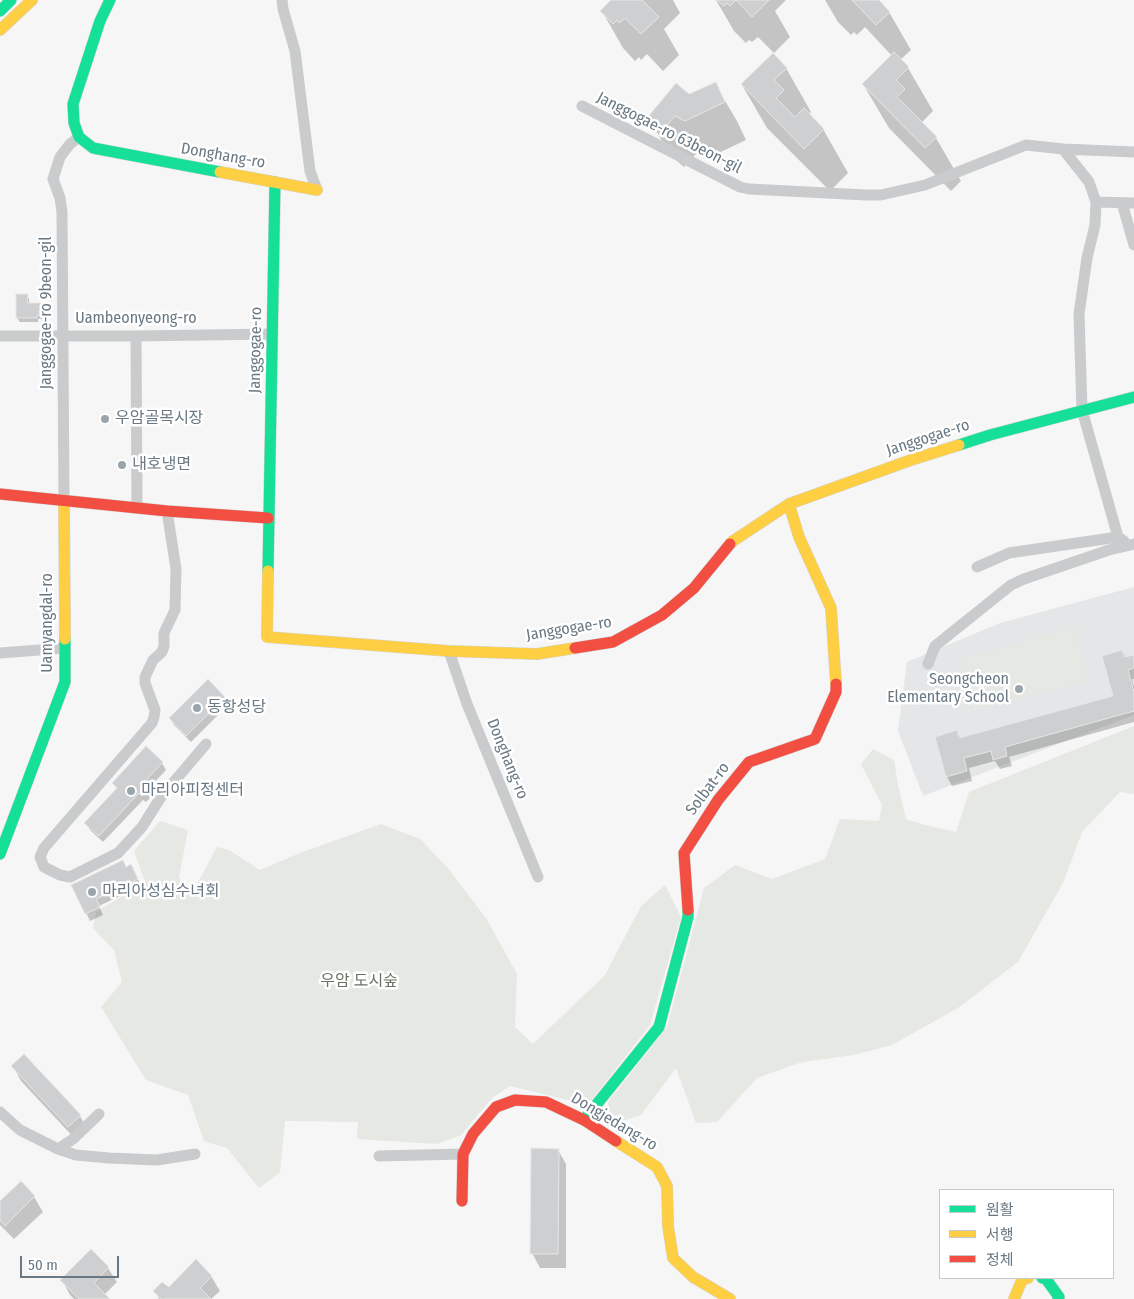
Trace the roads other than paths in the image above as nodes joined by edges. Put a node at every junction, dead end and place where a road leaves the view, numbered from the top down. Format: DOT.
graph roads {
  1 [pos="11,0"];
  2 [pos="32,0"];
  3 [pos="110,0"];
  4 [pos="282,0"];
  5 [pos="0,11"];
  6 [pos="0,30"];
  7 [pos="582,106"];
  8 [pos="79,137"];
  9 [pos="1063,149"];
  10 [pos="1134,152"];
  11 [pos="275,182"];
  12 [pos="1096,202"];
  13 [pos="1128,203"];
  14 [pos="1134,245"];
  15 [pos="273,334"];
  16 [pos="0,336"];
  17 [pos="63,336"];
  18 [pos="136,336"];
  19 [pos="1134,397"];
  20 [pos="1082,410"];
  21 [pos="0,494"];
  22 [pos="64,500"];
  23 [pos="789,504"];
  24 [pos="137,508"];
  25 [pos="167,511"];
  26 [pos="268,518"];
  27 [pos="1118,537"];
  28 [pos="1132,544"];
  29 [pos="977,567"];
  30 [pos="65,648"];
  31 [pos="449,651"];
  32 [pos="0,653"];
  33 [pos="928,664"];
  34 [pos="206,744"];
  35 [pos="0,854"];
  36 [pos="538,877"];
  37 [pos="0,1112"];
  38 [pos="99,1114"];
  39 [pos="584,1120"];
  40 [pos="58,1149"];
  41 [pos="195,1154"];
  42 [pos="463,1154"];
  43 [pos="379,1156"];
  44 [pos="462,1202"];
  45 [pos="1025,1279"];
  46 [pos="1046,1279"];
  47 [pos="730,1299"];
  48 [pos="1014,1299"];
  49 [pos="1058,1299"];
  1 -- 5 [label="street"];
  2 -- 6 [label="street"];
  3 -- 8 [label="street"];
  4 -- 11 [label="street, Donghang-ro"];
  7 -- 9 [label="street, Janggogae-ro 63beon-gil"];
  8 -- 11 [label="street, Donghang-ro"];
  8 -- 17 [label="street, Janggogae-ro 9beon-gil"];
  9 -- 10 [label="street, Janggogae-ro 63beon-gil"];
  9 -- 12 [label="street"];
  11 -- 15 [label="street, Janggogae-ro"];
  12 -- 13 [label="street"];
  12 -- 20 [label="street"];
  13 -- 14 [label="street"];
  15 -- 18 [label="street, Uambeonyeong-ro"];
  15 -- 26 [label="street, Janggogae-ro"];
  16 -- 17 [label="street, Uambeonyeong-ro"];
  17 -- 18 [label="street, Uambeonyeong-ro"];
  17 -- 22 [label="street, Janggogae-ro 9beon-gil"];
  18 -- 24 [label="street"];
  19 -- 20 [label="street, Janggogae-ro"];
  20 -- 23 [label="street, Janggogae-ro"];
  20 -- 27 [label="street"];
  21 -- 22 [label="street"];
  22 -- 24 [label="street"];
  22 -- 30 [label="street, Uamyangdal-ro"];
  23 -- 31 [label="street, Janggogae-ro"];
  23 -- 39 [label="street, Solbat-ro"];
  24 -- 25 [label="street"];
  25 -- 26 [label="street"];
  25 -- 34 [label="street"];
  26 -- 31 [label="street, Janggogae-ro"];
  27 -- 28 [label="street"];
  27 -- 29 [label="street"];
  28 -- 33 [label="street"];
  30 -- 32 [label="street"];
  30 -- 35 [label="street, Uamyangdal-ro"];
  31 -- 36 [label="street, Donghang-ro"];
  37 -- 40 [label="street"];
  38 -- 40 [label="street"];
  39 -- 42 [label="street, Dongjedang-ro"];
  39 -- 47 [label="street, Dongjedang-ro"];
  40 -- 41 [label="street"];
  42 -- 43 [label="street"];
  42 -- 44 [label="street, Dongjedang-ro"];
  45 -- 48 [label="street"];
  46 -- 49 [label="street"];
}
